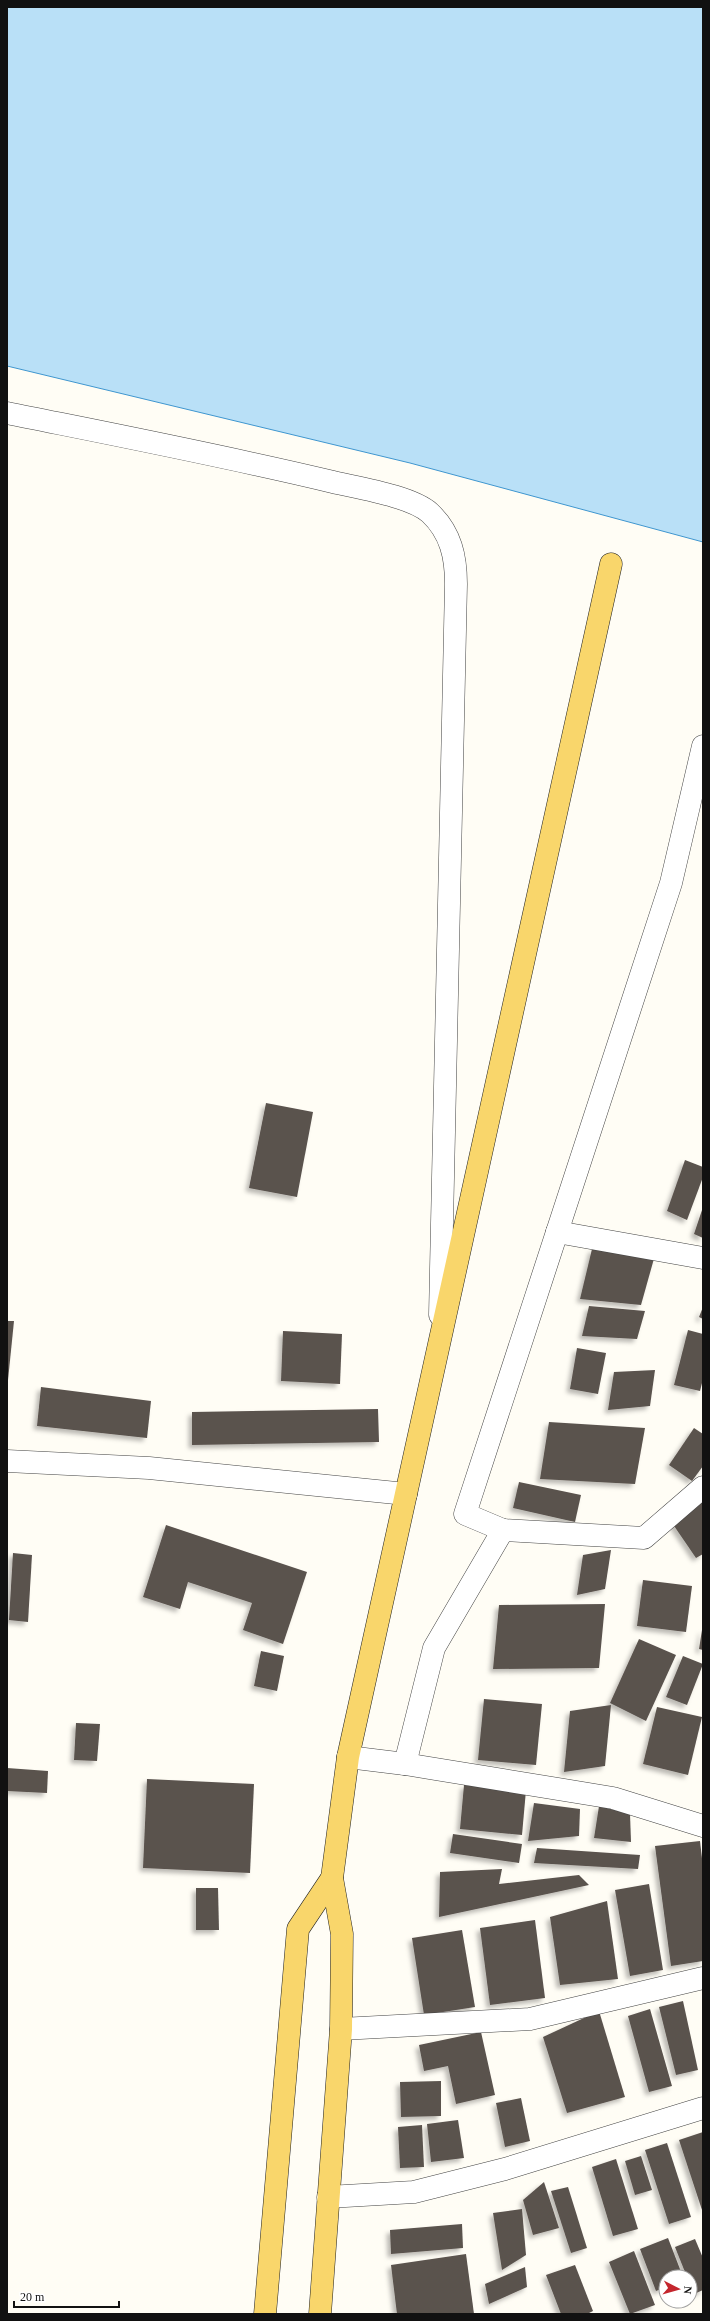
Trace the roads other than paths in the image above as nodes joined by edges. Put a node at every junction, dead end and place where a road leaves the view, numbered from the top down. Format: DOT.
graph roads {
  1 [pos="7,413"];
  2 [pos="610,564"];
  3 [pos="703,746"];
  4 [pos="557,1232"];
  5 [pos="703,1258"];
  6 [pos="440,1342"];
  7 [pos="7,1461"];
  8 [pos="703,1487"];
  9 [pos="406,1494"];
  10 [pos="503,1530"];
  11 [pos="348,1757"];
  12 [pos="405,1764"];
  13 [pos="703,1826"];
  14 [pos="332,1878"];
  15 [pos="703,1978"];
  16 [pos="341,2029"];
  17 [pos="703,2108"];
  18 [pos="328,2197"];
  19 [pos="265,2314"];
  20 [pos="320,2314"];
  1 -- 6 [label="street"];
  2 -- 6 [label="main road"];
  3 -- 4 [label="street"];
  4 -- 5 [label="street"];
  4 -- 10 [label="street"];
  6 -- 9 [label="main road"];
  7 -- 9 [label="street"];
  8 -- 10 [label="street"];
  9 -- 11 [label="main road"];
  10 -- 12 [label="street"];
  11 -- 12 [label="street"];
  11 -- 14 [label="main road"];
  12 -- 13 [label="street"];
  14 -- 16 [label="main road"];
  14 -- 19 [label="main road"];
  15 -- 16 [label="street"];
  16 -- 18 [label="main road"];
  17 -- 18 [label="street"];
  18 -- 20 [label="main road"];
}
